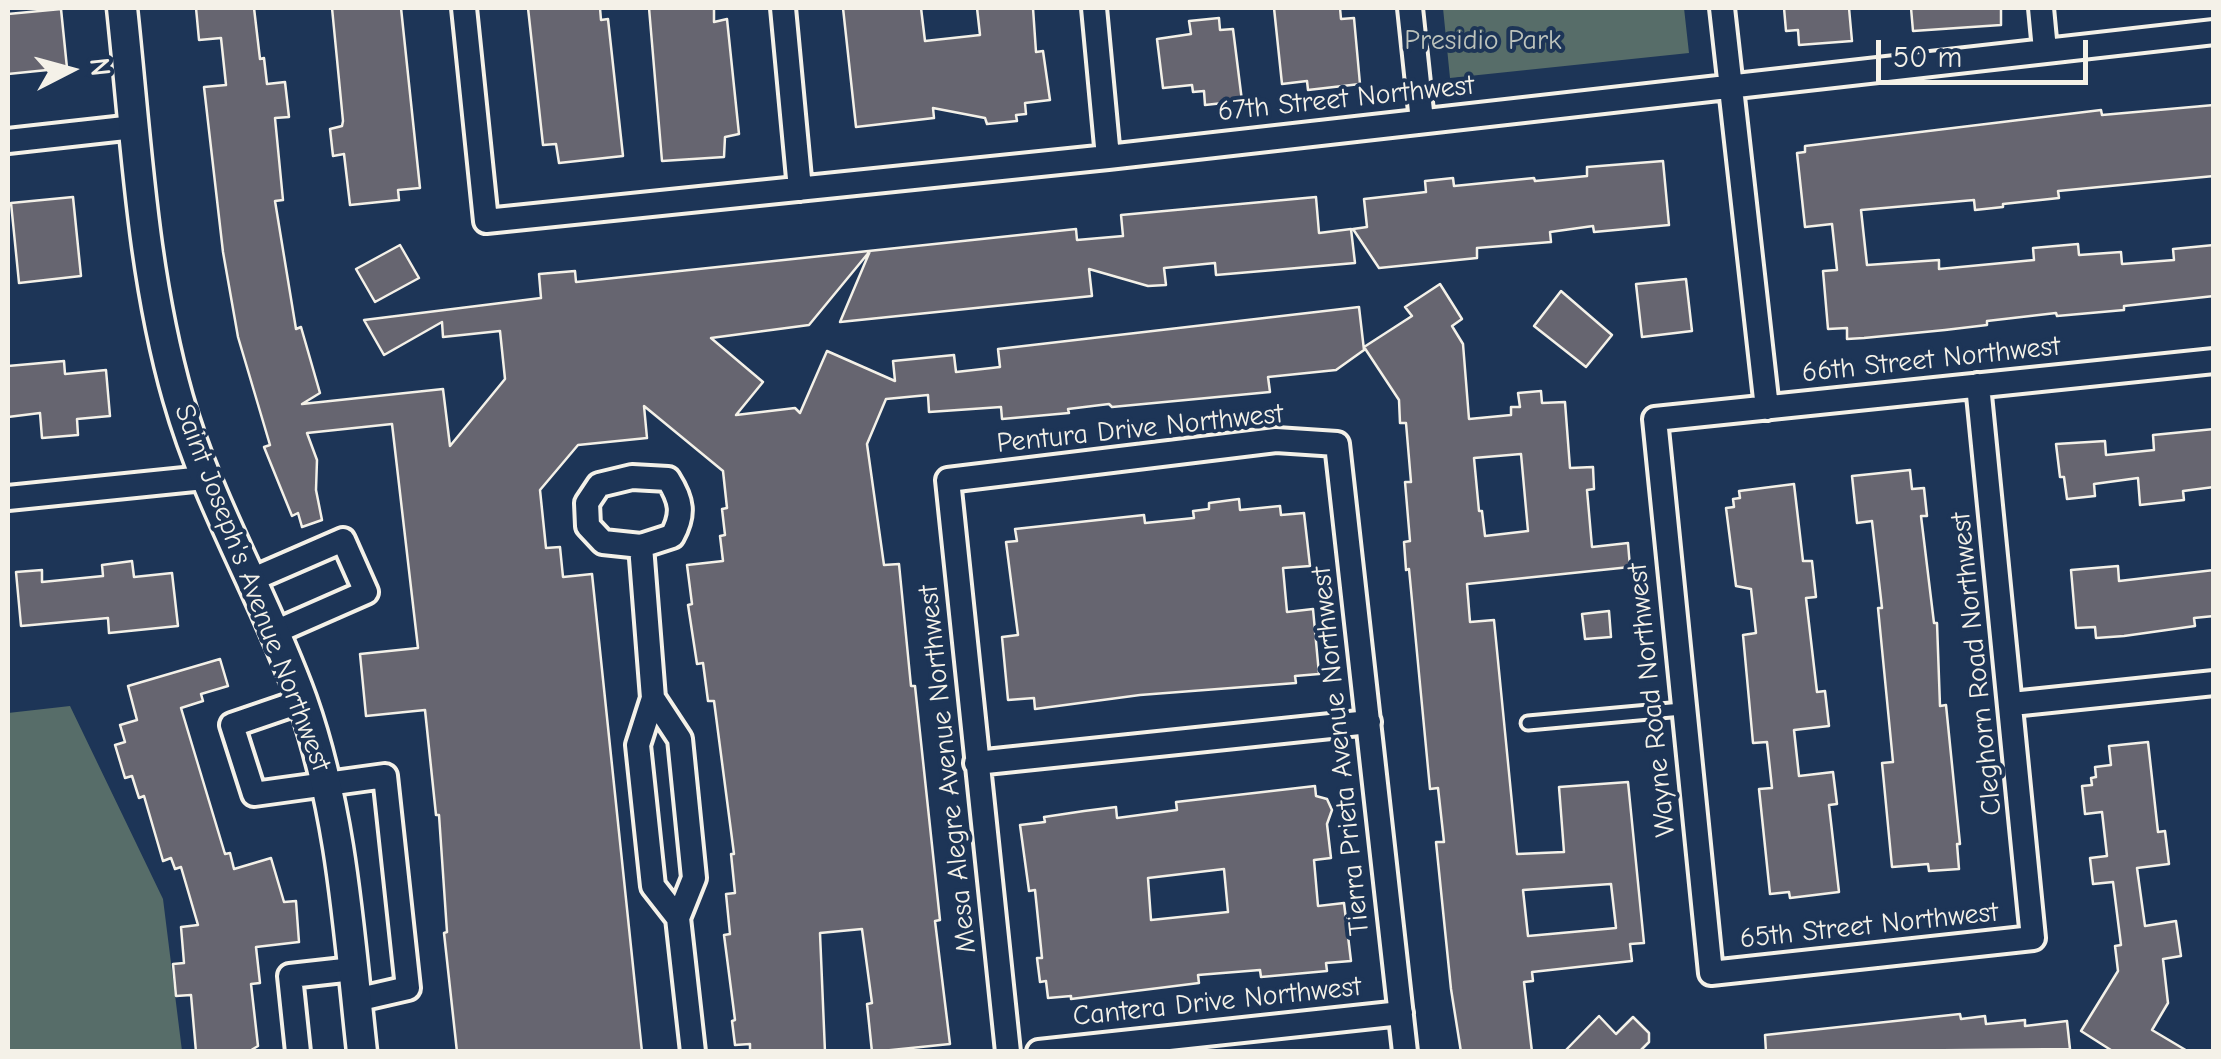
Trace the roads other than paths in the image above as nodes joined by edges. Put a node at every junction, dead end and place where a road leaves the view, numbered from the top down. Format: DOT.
graph roads {
  1 [pos="122,8"];
  2 [pos="464,8"];
  3 [pos="784,8"];
  4 [pos="1094,8"];
  5 [pos="1410,8"];
  6 [pos="1722,8"];
  7 [pos="2041,8"];
  8 [pos="2214,32"];
  9 [pos="2045,50"];
  10 [pos="1730,87"];
  11 [pos="1422,121"];
  12 [pos="134,128"];
  13 [pos="8,141"];
  14 [pos="1108,157"];
  15 [pos="800,189"];
  16 [pos="2214,361"];
  17 [pos="1978,385"];
  18 [pos="1767,408"];
  19 [pos="1655,420"];
  20 [pos="1337,444"];
  21 [pos="204,478"];
  22 [pos="948,480"];
  23 [pos="8,498"];
  24 [pos="641,546"];
  25 [pos="251,580"];
  26 [pos="275,632"];
  27 [pos="2214,683"];
  28 [pos="654,698"];
  29 [pos="302,701"];
  30 [pos="2012,704"];
  31 [pos="1682,709"];
  32 [pos="1369,722"];
  33 [pos="1528,723"];
  34 [pos="976,763"];
  35 [pos="327,782"];
  36 [pos="678,918"];
  37 [pos="2033,938"];
  38 [pos="352,969"];
  39 [pos="1711,974"];
  40 [pos="356,1000"];
  41 [pos="1401,1013"];
  42 [pos="298,1052"];
  43 [pos="362,1052"];
  44 [pos="693,1052"];
  45 [pos="1008,1052"];
  46 [pos="1039,1052"];
  47 [pos="1405,1052"];
  1 -- 12 [label="street, Saint Joseph's Avenue Northwest"];
  2 -- 15 [label="street, 67th Street Northwest"];
  3 -- 15 [label="street"];
  4 -- 14 [label="street"];
  5 -- 11 [label="street"];
  6 -- 10 [label="street"];
  7 -- 9 [label="street"];
  8 -- 9 [label="street, 67th Street Northwest"];
  9 -- 10 [label="street, 67th Street Northwest"];
  10 -- 11 [label="street, 67th Street Northwest"];
  10 -- 18 [label="street"];
  11 -- 14 [label="street, 67th Street Northwest"];
  12 -- 13 [label="street"];
  12 -- 21 [label="street, Saint Joseph's Avenue Northwest"];
  14 -- 15 [label="street, 67th Street Northwest"];
  16 -- 17 [label="street, 66th Street Northwest"];
  17 -- 18 [label="street, 66th Street Northwest"];
  17 -- 30 [label="street, Cleghorn Road Northwest"];
  18 -- 19 [label="street, 66th Street Northwest"];
  19 -- 31 [label="street, Wayne Road Northwest"];
  20 -- 22 [label="street, Pentura Drive Northwest"];
  20 -- 32 [label="street, Tierra Prieta Avenue Northwest"];
  21 -- 23 [label="street"];
  21 -- 25 [label="street, Saint Joseph's Avenue Northwest"];
  22 -- 34 [label="street, Mesa Alegre Avenue Northwest"];
  24 -- 28 [label="street"];
  25 -- 26 [label="street, Saint Joseph's Avenue Northwest"];
  25 -- 26 [label="street"];
  26 -- 29 [label="street, Saint Joseph's Avenue Northwest"];
  27 -- 30 [label="street"];
  28 -- 36 [label="street"];
  28 -- 36 [label="street"];
  29 -- 35 [label="street, Saint Joseph's Avenue Northwest"];
  29 -- 35 [label="street"];
  30 -- 37 [label="street, Cleghorn Road Northwest"];
  31 -- 33 [label="lane"];
  31 -- 39 [label="street, Wayne Road Northwest"];
  32 -- 34 [label="street"];
  32 -- 41 [label="street, Tierra Prieta Avenue Northwest"];
  34 -- 45 [label="street, Mesa Alegre Avenue Northwest"];
  35 -- 38 [label="street, Saint Joseph's Avenue Northwest"];
  35 -- 40 [label="street"];
  36 -- 44 [label="street"];
  37 -- 39 [label="street, 65th Street Northwest"];
  38 -- 40 [label="street, Saint Joseph's Avenue Northwest"];
  38 -- 42 [label="street"];
  40 -- 43 [label="street, Saint Joseph's Avenue Northwest"];
  41 -- 46 [label="street, Cantera Drive Northwest"];
  41 -- 47 [label="street, Tierra Prieta Avenue Northwest"];
}
